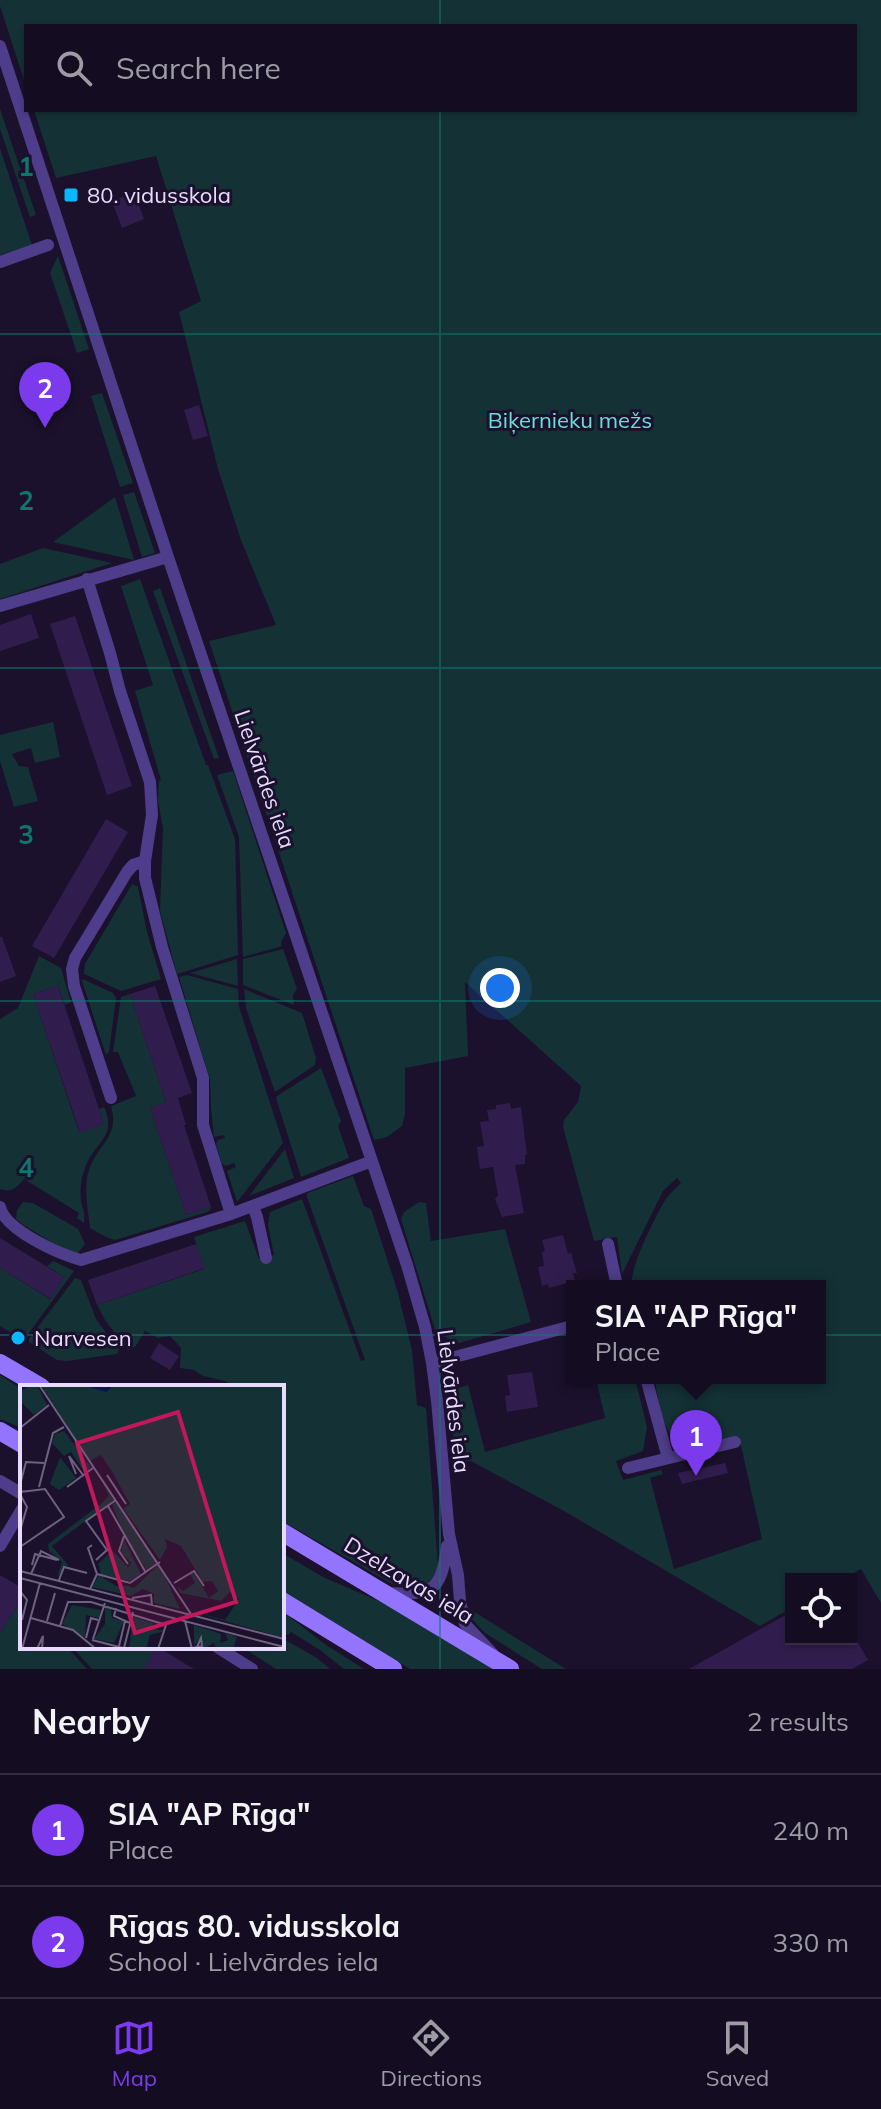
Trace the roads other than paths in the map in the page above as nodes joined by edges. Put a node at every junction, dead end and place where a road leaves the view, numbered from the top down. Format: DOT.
graph roads {
  1 [pos="0,46"];
  2 [pos="48,245"];
  3 [pos="0,262"];
  4 [pos="168,557"];
  5 [pos="87,579"];
  6 [pos="0,606"];
  7 [pos="145,861"];
  8 [pos="111,1098"];
  9 [pos="372,1161"];
  10 [pos="253,1206"];
  11 [pos="0,1207"];
  12 [pos="231,1214"];
  13 [pos="608,1244"];
  14 [pos="266,1258"];
  15 [pos="616,1280"];
  16 [pos="566,1328"];
  17 [pos="0,1363"];
  18 [pos="432,1363"];
  19 [pos="648,1384"];
  20 [pos="38,1385"];
  21 [pos="0,1431"];
  22 [pos="735,1442"];
  23 [pos="20,1443"];
  24 [pos="668,1458"];
  25 [pos="628,1468"];
  26 [pos="0,1481"];
  27 [pos="20,1493"];
  28 [pos="20,1512"];
  29 [pos="284,1533"];
  30 [pos="449,1534"];
  31 [pos="0,1546"];
  32 [pos="386,1593"];
  33 [pos="284,1602"];
  34 [pos="220,1649"];
  35 [pos="506,1667"];
  36 [pos="252,1669"];
  37 [pos="393,1669"];
  1 -- 4 [label="street, Lielvārdes iela"];
  2 -- 3 [label="street"];
  4 -- 5 [label="street"];
  4 -- 9 [label="street, Lielvārdes iela"];
  5 -- 6 [label="street"];
  5 -- 7 [label="street"];
  7 -- 8 [label="street"];
  7 -- 12 [label="street"];
  9 -- 10 [label="street"];
  9 -- 18 [label="street, Lielvārdes iela"];
  10 -- 12 [label="street"];
  10 -- 14 [label="street"];
  11 -- 12 [label="street"];
  13 -- 15 [label="street"];
  16 -- 18 [label="street"];
  17 -- 20 [label="main road"];
  18 -- 30 [label="street, Lielvārdes iela"];
  19 -- 24 [label="street"];
  21 -- 23 [label="main road"];
  22 -- 24 [label="street"];
  24 -- 25 [label="street"];
  26 -- 27 [label="street"];
  28 -- 31 [label="street"];
  29 -- 32 [label="main road, Dzelzavas iela"];
  30 -- 32 [label="street, Lielvārdes iela"];
  30 -- 35 [label="street, Lielvārdes iela"];
  32 -- 35 [label="main road, Dzelzavas iela"];
  33 -- 37 [label="main road"];
  34 -- 36 [label="street"];
}
